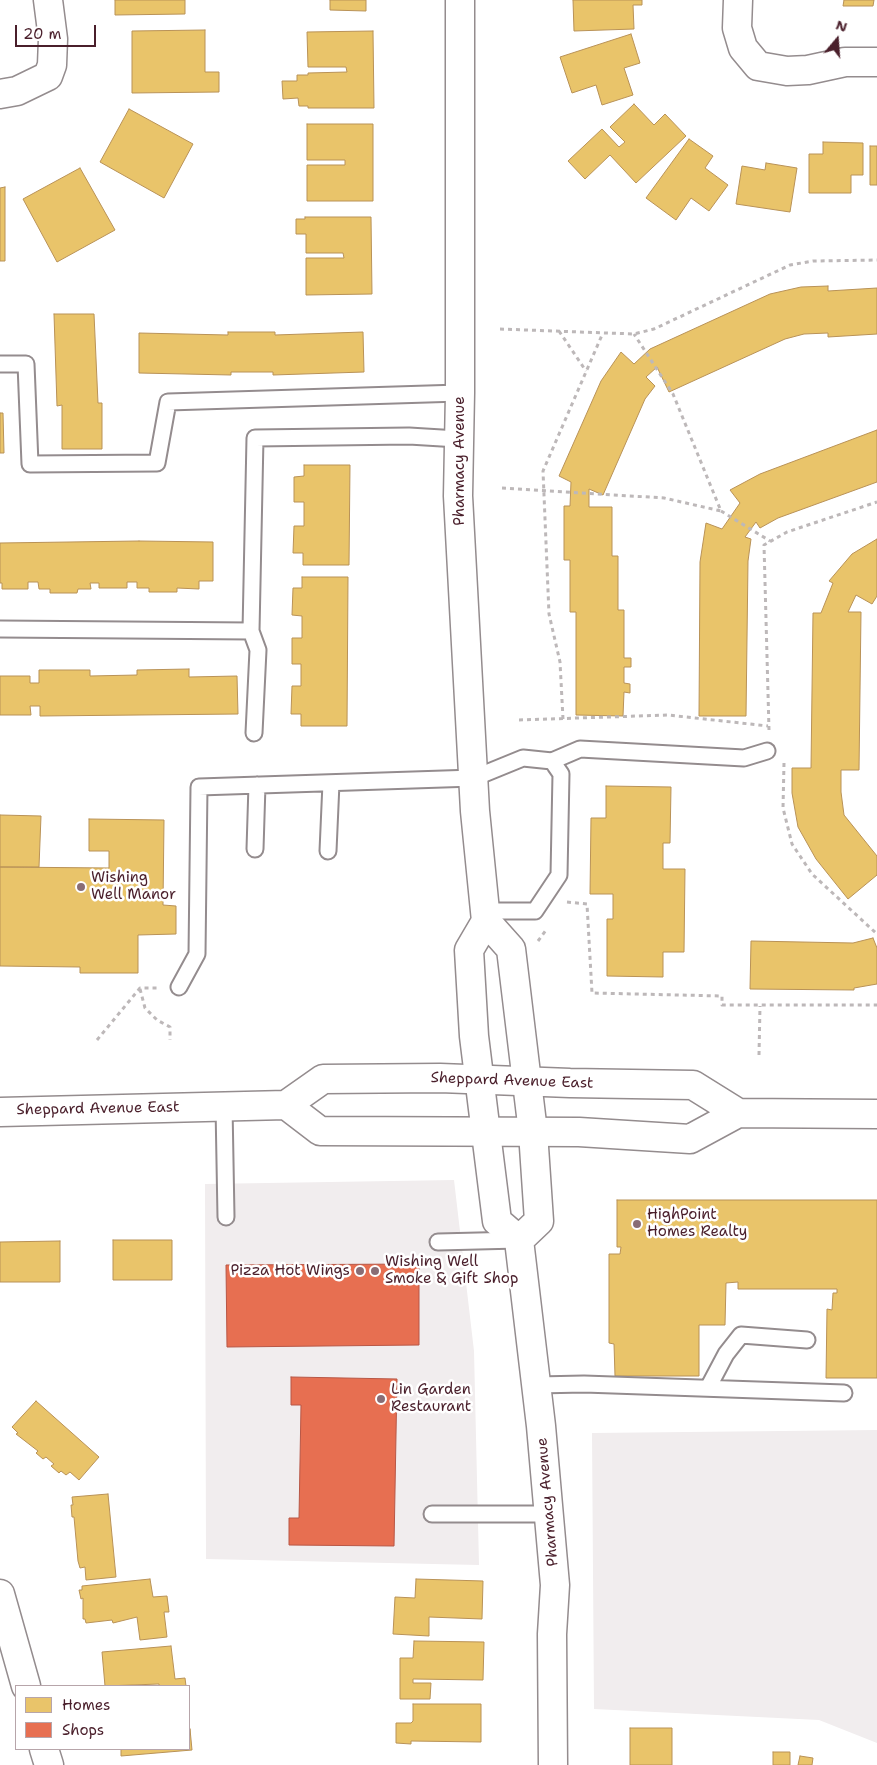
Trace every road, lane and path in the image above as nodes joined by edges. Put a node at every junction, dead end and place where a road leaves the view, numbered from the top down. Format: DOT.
graph roads {
  1 [pos="48,0"];
  2 [pos="460,0"];
  3 [pos="738,0"];
  4 [pos="877,62"];
  5 [pos="0,94"];
  6 [pos="877,260"];
  7 [pos="500,329"];
  8 [pos="558,330"];
  9 [pos="602,334"];
  10 [pos="634,334"];
  11 [pos="0,364"];
  12 [pos="586,372"];
  13 [pos="460,393"];
  14 [pos="458,439"];
  15 [pos="502,488"];
  16 [pos="544,490"];
  17 [pos="877,502"];
  18 [pos="721,511"];
  19 [pos="770,541"];
  20 [pos="0,630"];
  21 [pos="251,631"];
  22 [pos="563,719"];
  23 [pos="520,720"];
  24 [pos="768,726"];
  25 [pos="254,733"];
  26 [pos="772,736"];
  27 [pos="773,753"];
  28 [pos="552,761"];
  29 [pos="474,778"];
  30 [pos="331,782"];
  31 [pos="257,785"];
  32 [pos="255,849"];
  33 [pos="328,851"];
  34 [pos="566,902"];
  35 [pos="486,916"];
  36 [pos="877,934"];
  37 [pos="179,987"];
  38 [pos="140,988"];
  39 [pos="877,1005"];
  40 [pos="760,1006"];
  41 [pos="97,1040"];
  42 [pos="170,1040"];
  43 [pos="759,1055"];
  44 [pos="480,1079"];
  45 [pos="527,1080"];
  46 [pos="286,1105"];
  47 [pos="224,1106"];
  48 [pos="0,1112"];
  49 [pos="738,1113"];
  50 [pos="877,1114"];
  51 [pos="533,1132"];
  52 [pos="486,1133"];
  53 [pos="226,1218"];
  54 [pos="519,1240"];
  55 [pos="438,1242"];
  56 [pos="808,1340"];
  57 [pos="537,1385"];
  58 [pos="708,1388"];
  59 [pos="844,1393"];
  60 [pos="432,1514"];
  61 [pos="549,1514"];
  62 [pos="0,1594"];
  63 [pos="26,1685"];
  64 [pos="44,1750"];
  65 [pos="49,1765"];
  66 [pos="553,1765"];
  1 -- 5 [label="street"];
  2 -- 13 [label="street, Pharmacy Avenue"];
  3 -- 4 [label="street"];
  6 -- 10 [label="path"];
  7 -- 8 [label="path"];
  8 -- 9 [label="path"];
  8 -- 12 [label="path"];
  9 -- 10 [label="path"];
  9 -- 12 [label="path"];
  10 -- 18 [label="path"];
  11 -- 13 [label="lane"];
  12 -- 16 [label="path"];
  13 -- 14 [label="street, Pharmacy Avenue"];
  14 -- 21 [label="lane"];
  14 -- 29 [label="street, Pharmacy Avenue"];
  15 -- 16 [label="path"];
  16 -- 18 [label="path"];
  16 -- 22 [label="path"];
  17 -- 19 [label="path"];
  18 -- 19 [label="path"];
  19 -- 24 [label="path"];
  20 -- 21 [label="lane"];
  21 -- 25 [label="lane"];
  22 -- 23 [label="path"];
  22 -- 24 [label="path"];
  24 -- 26 [label="path"];
  27 -- 28 [label="lane"];
  27 -- 36 [label="path"];
  28 -- 29 [label="lane"];
  28 -- 35 [label="lane"];
  29 -- 30 [label="lane"];
  29 -- 35 [label="street, Pharmacy Avenue"];
  30 -- 31 [label="lane"];
  30 -- 33 [label="lane"];
  31 -- 32 [label="lane"];
  31 -- 37 [label="lane"];
  34 -- 40 [label="path"];
  35 -- 44 [label="street"];
  35 -- 45 [label="street"];
  37 -- 38 [label="path"];
  38 -- 41 [label="path"];
  38 -- 42 [label="path"];
  39 -- 40 [label="path"];
  40 -- 43 [label="path"];
  44 -- 45 [label="street, Sheppard Avenue East"];
  44 -- 46 [label="street, Sheppard Avenue East"];
  44 -- 52 [label="street"];
  45 -- 49 [label="street, Sheppard Avenue East"];
  45 -- 51 [label="street"];
  46 -- 47 [label="street, Sheppard Avenue East"];
  46 -- 52 [label="street"];
  47 -- 48 [label="street, Sheppard Avenue East"];
  47 -- 53 [label="lane"];
  49 -- 50 [label="street"];
  49 -- 51 [label="street"];
  51 -- 52 [label="street"];
  51 -- 54 [label="street"];
  52 -- 54 [label="street"];
  54 -- 55 [label="lane"];
  54 -- 57 [label="street, Pharmacy Avenue"];
  56 -- 58 [label="lane"];
  57 -- 58 [label="lane"];
  57 -- 61 [label="street, Pharmacy Avenue"];
  58 -- 59 [label="lane"];
  60 -- 61 [label="lane"];
  61 -- 66 [label="street, Pharmacy Avenue"];
  62 -- 63 [label="street"];
  64 -- 65 [label="street"];
}
